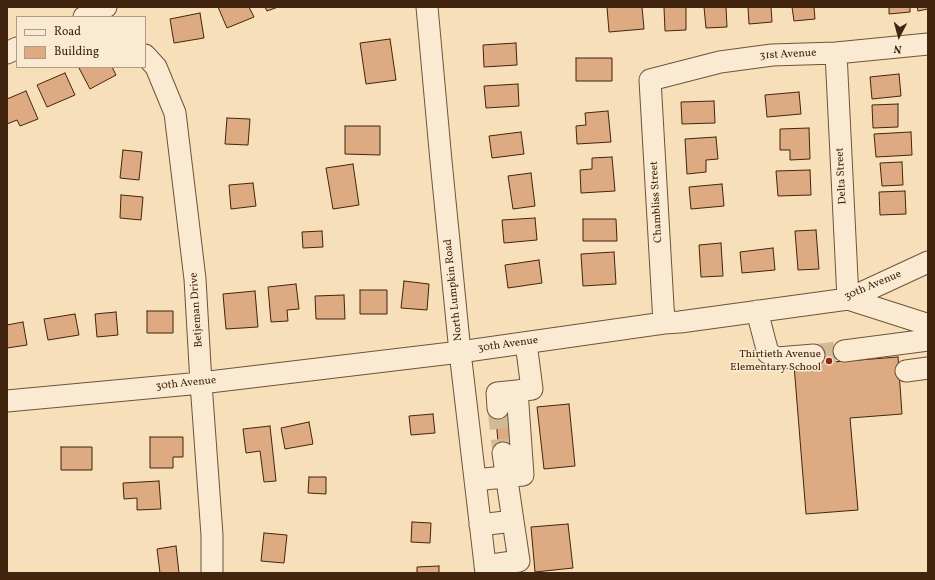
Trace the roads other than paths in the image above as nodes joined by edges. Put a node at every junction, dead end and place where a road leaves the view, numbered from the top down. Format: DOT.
graph roads {
  1 [pos="105,7"];
  2 [pos="427,7"];
  3 [pos="86,16"];
  4 [pos="112,16"];
  5 [pos="928,44"];
  6 [pos="16,48"];
  7 [pos="7,53"];
  8 [pos="836,53"];
  9 [pos="146,56"];
  10 [pos="650,80"];
  11 [pos="928,262"];
  12 [pos="848,299"];
  13 [pos="757,311"];
  14 [pos="664,323"];
  15 [pos="928,340"];
  16 [pos="526,343"];
  17 [pos="844,351"];
  18 [pos="460,352"];
  19 [pos="814,355"];
  20 [pos="928,368"];
  21 [pos="906,371"];
  22 [pos="201,383"];
  23 [pos="465,396"];
  24 [pos="504,397"];
  25 [pos="7,401"];
  26 [pos="502,453"];
  27 [pos="506,477"];
  28 [pos="475,480"];
  29 [pos="513,521"];
  30 [pos="480,525"];
  31 [pos="485,569"];
  32 [pos="212,573"];
  1 -- 3 [label="street"];
  1 -- 4 [label="street"];
  2 -- 18 [label="street, North Lumpkin Road"];
  5 -- 8 [label="street, 31st Avenue"];
  6 -- 7 [label="street"];
  8 -- 10 [label="street, 31st Avenue"];
  8 -- 12 [label="street, Delta Street"];
  9 -- 22 [label="street, Betjeman Drive"];
  10 -- 14 [label="street, Chambliss Street"];
  11 -- 12 [label="street, 30th Avenue"];
  12 -- 13 [label="street, 30th Avenue"];
  12 -- 15 [label="street"];
  13 -- 14 [label="street, 30th Avenue"];
  13 -- 19 [label="street"];
  14 -- 16 [label="street, 30th Avenue"];
  15 -- 17 [label="street"];
  16 -- 18 [label="street, 30th Avenue"];
  16 -- 24 [label="street"];
  18 -- 22 [label="street, 30th Avenue"];
  18 -- 23 [label="street, North Lumpkin Road"];
  20 -- 21 [label="street"];
  22 -- 25 [label="street, 30th Avenue"];
  22 -- 32 [label="street, Betjeman Drive"];
  23 -- 24 [label="street"];
  23 -- 28 [label="street, North Lumpkin Road"];
  24 -- 27 [label="street"];
  26 -- 27 [label="street"];
  27 -- 28 [label="street"];
  27 -- 29 [label="street"];
  28 -- 30 [label="street, North Lumpkin Road"];
  29 -- 30 [label="street"];
  29 -- 31 [label="street"];
  30 -- 31 [label="street, North Lumpkin Road"];
}
